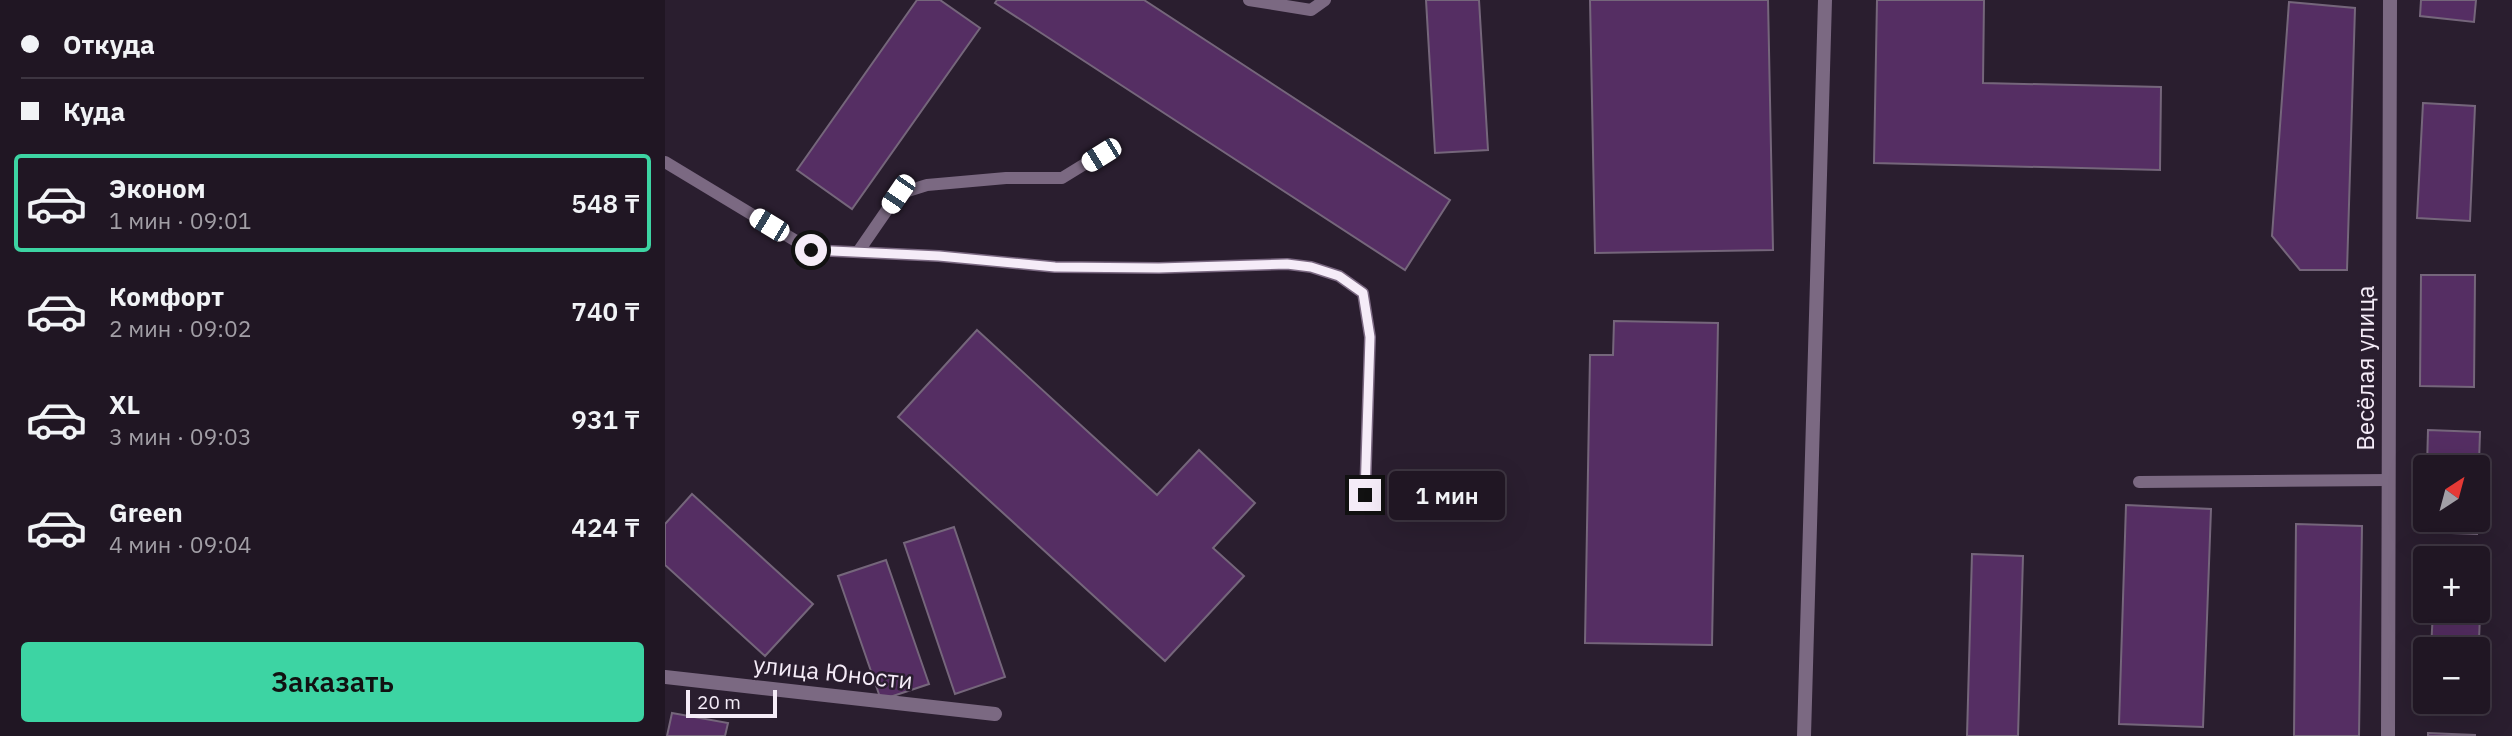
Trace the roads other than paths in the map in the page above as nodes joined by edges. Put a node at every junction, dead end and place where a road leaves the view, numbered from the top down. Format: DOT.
graph roads {
  1 [pos="1248,0"];
  2 [pos="1325,0"];
  3 [pos="1825,0"];
  4 [pos="2390,0"];
  5 [pos="1101,155"];
  6 [pos="665,162"];
  7 [pos="858,253"];
  8 [pos="2389,480"];
  9 [pos="2139,482"];
  10 [pos="1365,495"];
  11 [pos="665,677"];
  12 [pos="995,714"];
  13 [pos="1804,736"];
  14 [pos="2388,736"];
  1 -- 2 [label="lane"];
  3 -- 13 [label="street"];
  4 -- 8 [label="street, Весёлая улица"];
  5 -- 7 [label="lane"];
  6 -- 7 [label="lane"];
  7 -- 10 [label="lane"];
  8 -- 9 [label="lane"];
  8 -- 14 [label="street, Весёлая улица"];
  11 -- 12 [label="street, улица Юности"];
}
